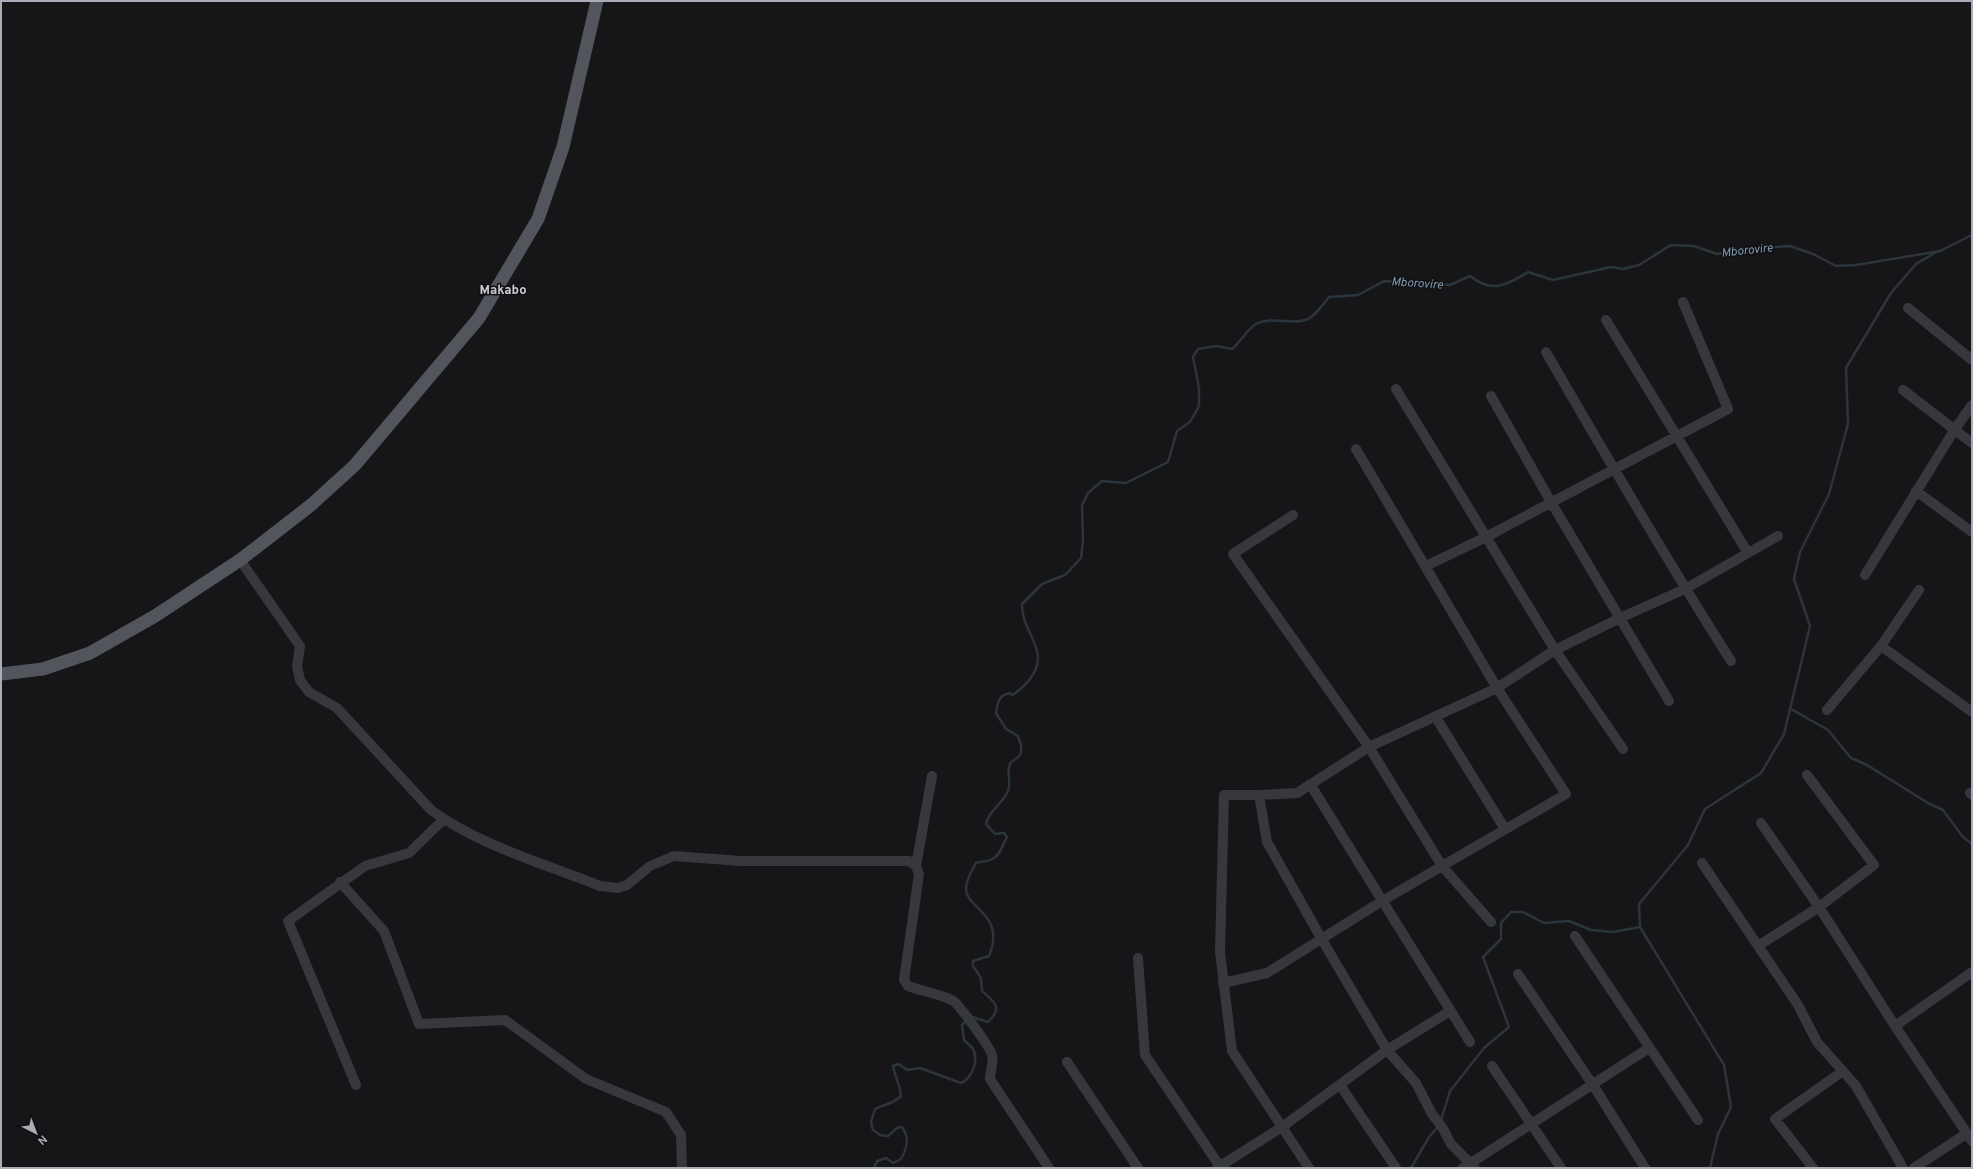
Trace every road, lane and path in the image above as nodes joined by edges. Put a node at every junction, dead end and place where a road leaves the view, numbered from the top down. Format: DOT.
graph roads {
  1 [pos="597,1"];
  2 [pos="1683,302"];
  3 [pos="1908,308"];
  4 [pos="1606,320"];
  5 [pos="1546,352"];
  6 [pos="1972,360"];
  7 [pos="1396,389"];
  8 [pos="1903,390"];
  9 [pos="1491,396"];
  10 [pos="1972,405"];
  11 [pos="1955,429"];
  12 [pos="1676,436"];
  13 [pos="1972,443"];
  14 [pos="1356,449"];
  15 [pos="1613,469"];
  16 [pos="1916,491"];
  17 [pos="1550,502"];
  18 [pos="1293,515"];
  19 [pos="1972,532"];
  20 [pos="1778,536"];
  21 [pos="1486,537"];
  22 [pos="1748,553"];
  23 [pos="240,560"];
  24 [pos="1426,566"];
  25 [pos="1865,575"];
  26 [pos="1685,588"];
  27 [pos="1919,590"];
  28 [pos="1620,618"];
  29 [pos="1881,646"];
  30 [pos="1555,650"];
  31 [pos="1731,661"];
  32 [pos="1,674"];
  33 [pos="1497,688"];
  34 [pos="1669,701"];
  35 [pos="1827,710"];
  36 [pos="1972,712"];
  37 [pos="1435,716"];
  38 [pos="1369,747"];
  39 [pos="1623,749"];
  40 [pos="1807,775"];
  41 [pos="932,776"];
  42 [pos="1310,784"];
  43 [pos="1259,796"];
  44 [pos="444,819"];
  45 [pos="1761,823"];
  46 [pos="1505,829"];
  47 [pos="1702,863"];
  48 [pos="916,866"];
  49 [pos="1442,866"];
  50 [pos="340,882"];
  51 [pos="1382,901"];
  52 [pos="1819,907"];
  53 [pos="1491,922"];
  54 [pos="1575,936"];
  55 [pos="1321,938"];
  56 [pos="1758,946"];
  57 [pos="1138,958"];
  58 [pos="1972,972"];
  59 [pos="1518,974"];
  60 [pos="1223,983"];
  61 [pos="1450,1011"];
  62 [pos="1895,1026"];
  63 [pos="1470,1042"];
  64 [pos="1649,1048"];
  65 [pos="1387,1050"];
  66 [pos="1067,1062"];
  67 [pos="1492,1066"];
  68 [pos="1843,1071"];
  69 [pos="356,1085"];
  70 [pos="1340,1085"];
  71 [pos="1593,1085"];
  72 [pos="1698,1120"];
  73 [pos="1531,1124"];
  74 [pos="1282,1127"];
  75 [pos="1969,1138"];
  76 [pos="1469,1166"];
  77 [pos="1219,1167"];
  78 [pos="682,1168"];
  79 [pos="1049,1168"];
  80 [pos="1138,1168"];
  81 [pos="1309,1168"];
  82 [pos="1396,1168"];
  83 [pos="1561,1168"];
  84 [pos="1645,1168"];
  85 [pos="1813,1168"];
  86 [pos="1903,1168"];
  87 [pos="1914,1168"];
  1 -- 23 [label="main road"];
  2 -- 12 [label="street"];
  3 -- 6 [label="street"];
  4 -- 12 [label="street"];
  5 -- 15 [label="street"];
  7 -- 21 [label="street"];
  8 -- 11 [label="street"];
  9 -- 17 [label="street"];
  10 -- 11 [label="street"];
  11 -- 13 [label="street"];
  11 -- 16 [label="street"];
  12 -- 15 [label="street"];
  12 -- 22 [label="street"];
  14 -- 24 [label="street"];
  15 -- 17 [label="street"];
  15 -- 26 [label="street"];
  16 -- 19 [label="street"];
  16 -- 25 [label="street"];
  17 -- 21 [label="street"];
  17 -- 28 [label="street"];
  18 -- 38 [label="street"];
  20 -- 22 [label="street"];
  21 -- 24 [label="street"];
  21 -- 30 [label="street"];
  22 -- 26 [label="street"];
  23 -- 32 [label="main road"];
  23 -- 44 [label="street"];
  24 -- 33 [label="street"];
  26 -- 28 [label="street"];
  26 -- 31 [label="street"];
  27 -- 29 [label="street"];
  28 -- 30 [label="street"];
  28 -- 34 [label="street"];
  29 -- 35 [label="street"];
  29 -- 36 [label="street"];
  30 -- 33 [label="street"];
  30 -- 39 [label="street"];
  33 -- 37 [label="street"];
  33 -- 46 [label="street"];
  37 -- 38 [label="street"];
  37 -- 46 [label="street"];
  38 -- 42 [label="street"];
  38 -- 49 [label="street"];
  40 -- 52 [label="street"];
  41 -- 48 [label="street"];
  42 -- 43 [label="street"];
  42 -- 51 [label="street"];
  43 -- 55 [label="street"];
  43 -- 60 [label="street"];
  44 -- 48 [label="street"];
  44 -- 50 [label="street"];
  45 -- 52 [label="street"];
  46 -- 49 [label="street"];
  47 -- 56 [label="street"];
  48 -- 79 [label="street"];
  49 -- 51 [label="street"];
  49 -- 53 [label="street"];
  50 -- 69 [label="street"];
  50 -- 78 [label="street"];
  51 -- 55 [label="street"];
  51 -- 61 [label="street"];
  52 -- 56 [label="street"];
  52 -- 62 [label="street"];
  54 -- 64 [label="street"];
  55 -- 60 [label="street"];
  55 -- 65 [label="street"];
  56 -- 68 [label="street"];
  57 -- 77 [label="street"];
  58 -- 62 [label="street"];
  59 -- 71 [label="street"];
  60 -- 74 [label="street"];
  61 -- 63 [label="street"];
  61 -- 65 [label="street"];
  62 -- 75 [label="street"];
  64 -- 71 [label="street"];
  64 -- 72 [label="street"];
  65 -- 70 [label="street"];
  65 -- 76 [label="street"];
  66 -- 80 [label="street"];
  67 -- 73 [label="street"];
  68 -- 85 [label="street"];
  68 -- 86 [label="street"];
  70 -- 74 [label="street"];
  70 -- 82 [label="street"];
  71 -- 73 [label="street"];
  71 -- 84 [label="street"];
  73 -- 76 [label="street"];
  73 -- 83 [label="street"];
  74 -- 77 [label="street"];
  74 -- 81 [label="street"];
  75 -- 87 [label="street"];
}
